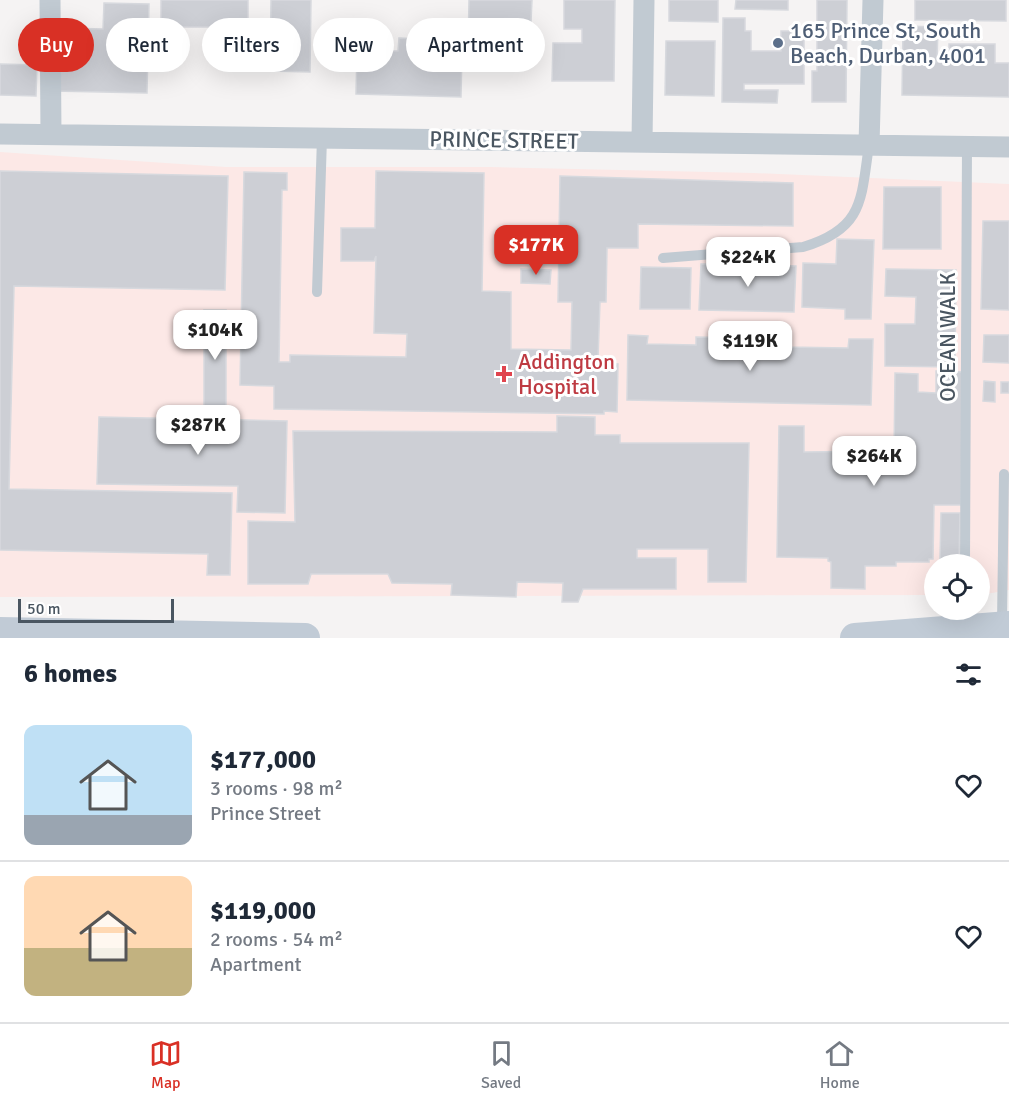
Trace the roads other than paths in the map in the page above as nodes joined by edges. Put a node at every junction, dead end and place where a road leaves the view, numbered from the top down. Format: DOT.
graph roads {
  1 [pos="50,0"];
  2 [pos="644,0"];
  3 [pos="873,0"];
  4 [pos="0,134"];
  5 [pos="51,134"];
  6 [pos="322,138"];
  7 [pos="642,142"];
  8 [pos="869,145"];
  9 [pos="967,146"];
  10 [pos="1009,147"];
  11 [pos="663,258"];
  12 [pos="318,292"];
  13 [pos="1004,474"];
  14 [pos="965,554"];
  15 [pos="1005,627"];
  16 [pos="0,632"];
  17 [pos="305,638"];
  18 [pos="855,638"];
  1 -- 5 [label="street"];
  2 -- 7 [label="street"];
  3 -- 8 [label="street"];
  4 -- 5 [label="street, PRINCE STREET"];
  5 -- 6 [label="street, PRINCE STREET"];
  6 -- 7 [label="street, PRINCE STREET"];
  6 -- 12 [label="lane"];
  7 -- 8 [label="street, PRINCE STREET"];
  8 -- 9 [label="street, PRINCE STREET"];
  8 -- 11 [label="lane"];
  9 -- 10 [label="street, PRINCE STREET"];
  9 -- 14 [label="lane, OCEAN WALK"];
  13 -- 15 [label="lane"];
  15 -- 18 [label="main road"];
  16 -- 17 [label="main road"];
}
